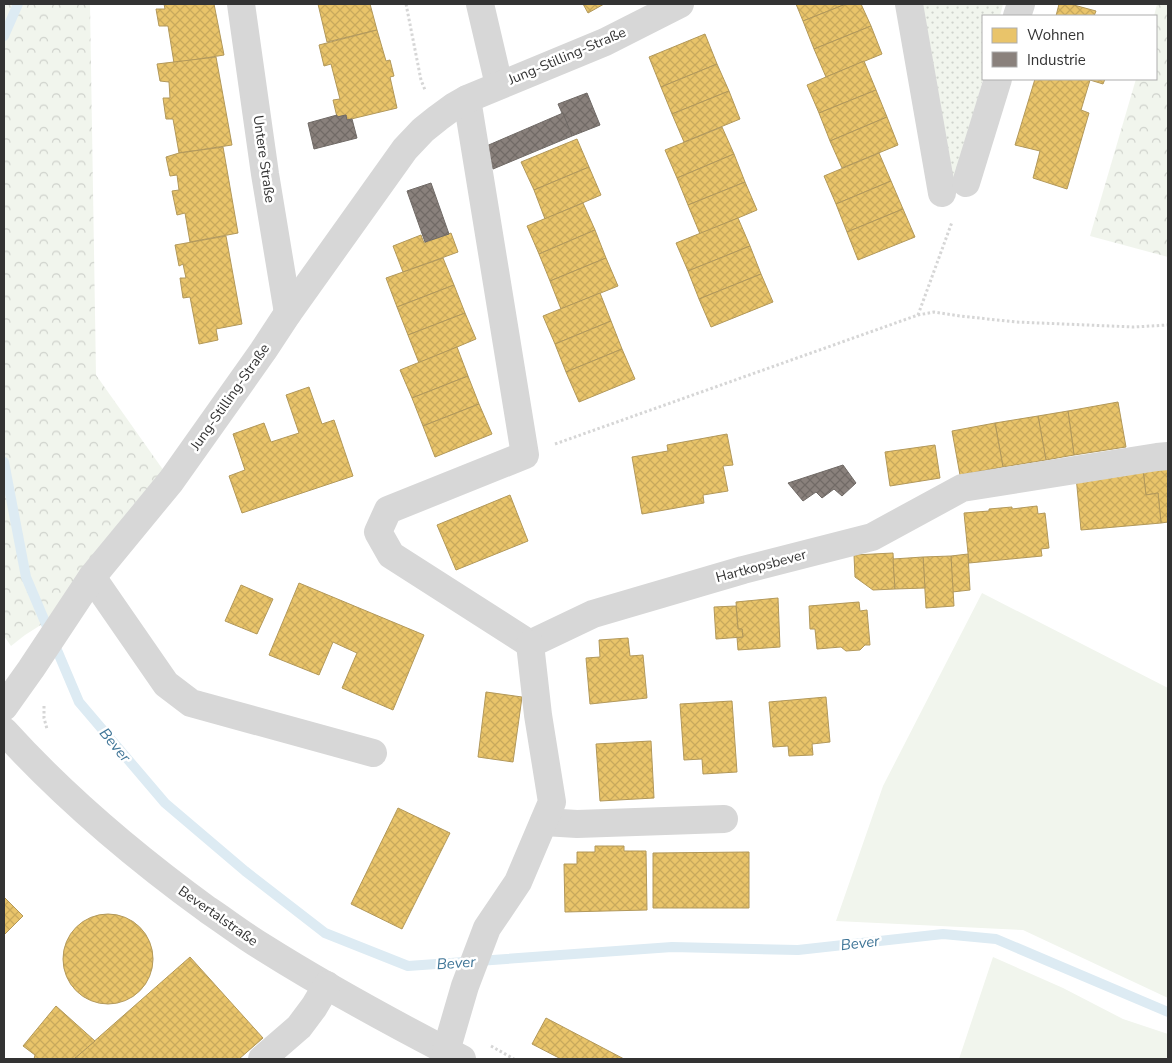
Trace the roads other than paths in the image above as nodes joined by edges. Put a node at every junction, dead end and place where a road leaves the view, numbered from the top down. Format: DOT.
graph roads {
  1 [pos="241,4"];
  2 [pos="480,4"];
  3 [pos="909,4"];
  4 [pos="669,6"];
  5 [pos="998,80"];
  6 [pos="499,85"];
  7 [pos="467,99"];
  8 [pos="288,313"];
  9 [pos="1168,456"];
  10 [pos="92,577"];
  11 [pos="530,644"];
  12 [pos="4,707"];
  13 [pos="4,731"];
  14 [pos="373,753"];
  15 [pos="724,818"];
  16 [pos="544,822"];
  17 [pos="327,985"];
  18 [pos="453,1045"];
  19 [pos="262,1059"];
  1 -- 8 [label="street, Untere Straße"];
  2 -- 6 [label="street"];
  3 -- 5 [label="street"];
  4 -- 6 [label="street, Jung-Stilling-Straße"];
  6 -- 7 [label="street, Jung-Stilling-Straße"];
  7 -- 8 [label="street, Jung-Stilling-Straße"];
  7 -- 11 [label="street"];
  8 -- 10 [label="street, Jung-Stilling-Straße"];
  9 -- 11 [label="street, Hartkopsbever"];
  10 -- 12 [label="street, Jung-Stilling-Straße"];
  10 -- 14 [label="street"];
  11 -- 16 [label="street"];
  13 -- 17 [label="street, Bevertalstraße"];
  15 -- 16 [label="street"];
  16 -- 18 [label="street"];
  17 -- 18 [label="street, Bevertalstraße"];
  17 -- 19 [label="street"];
}
